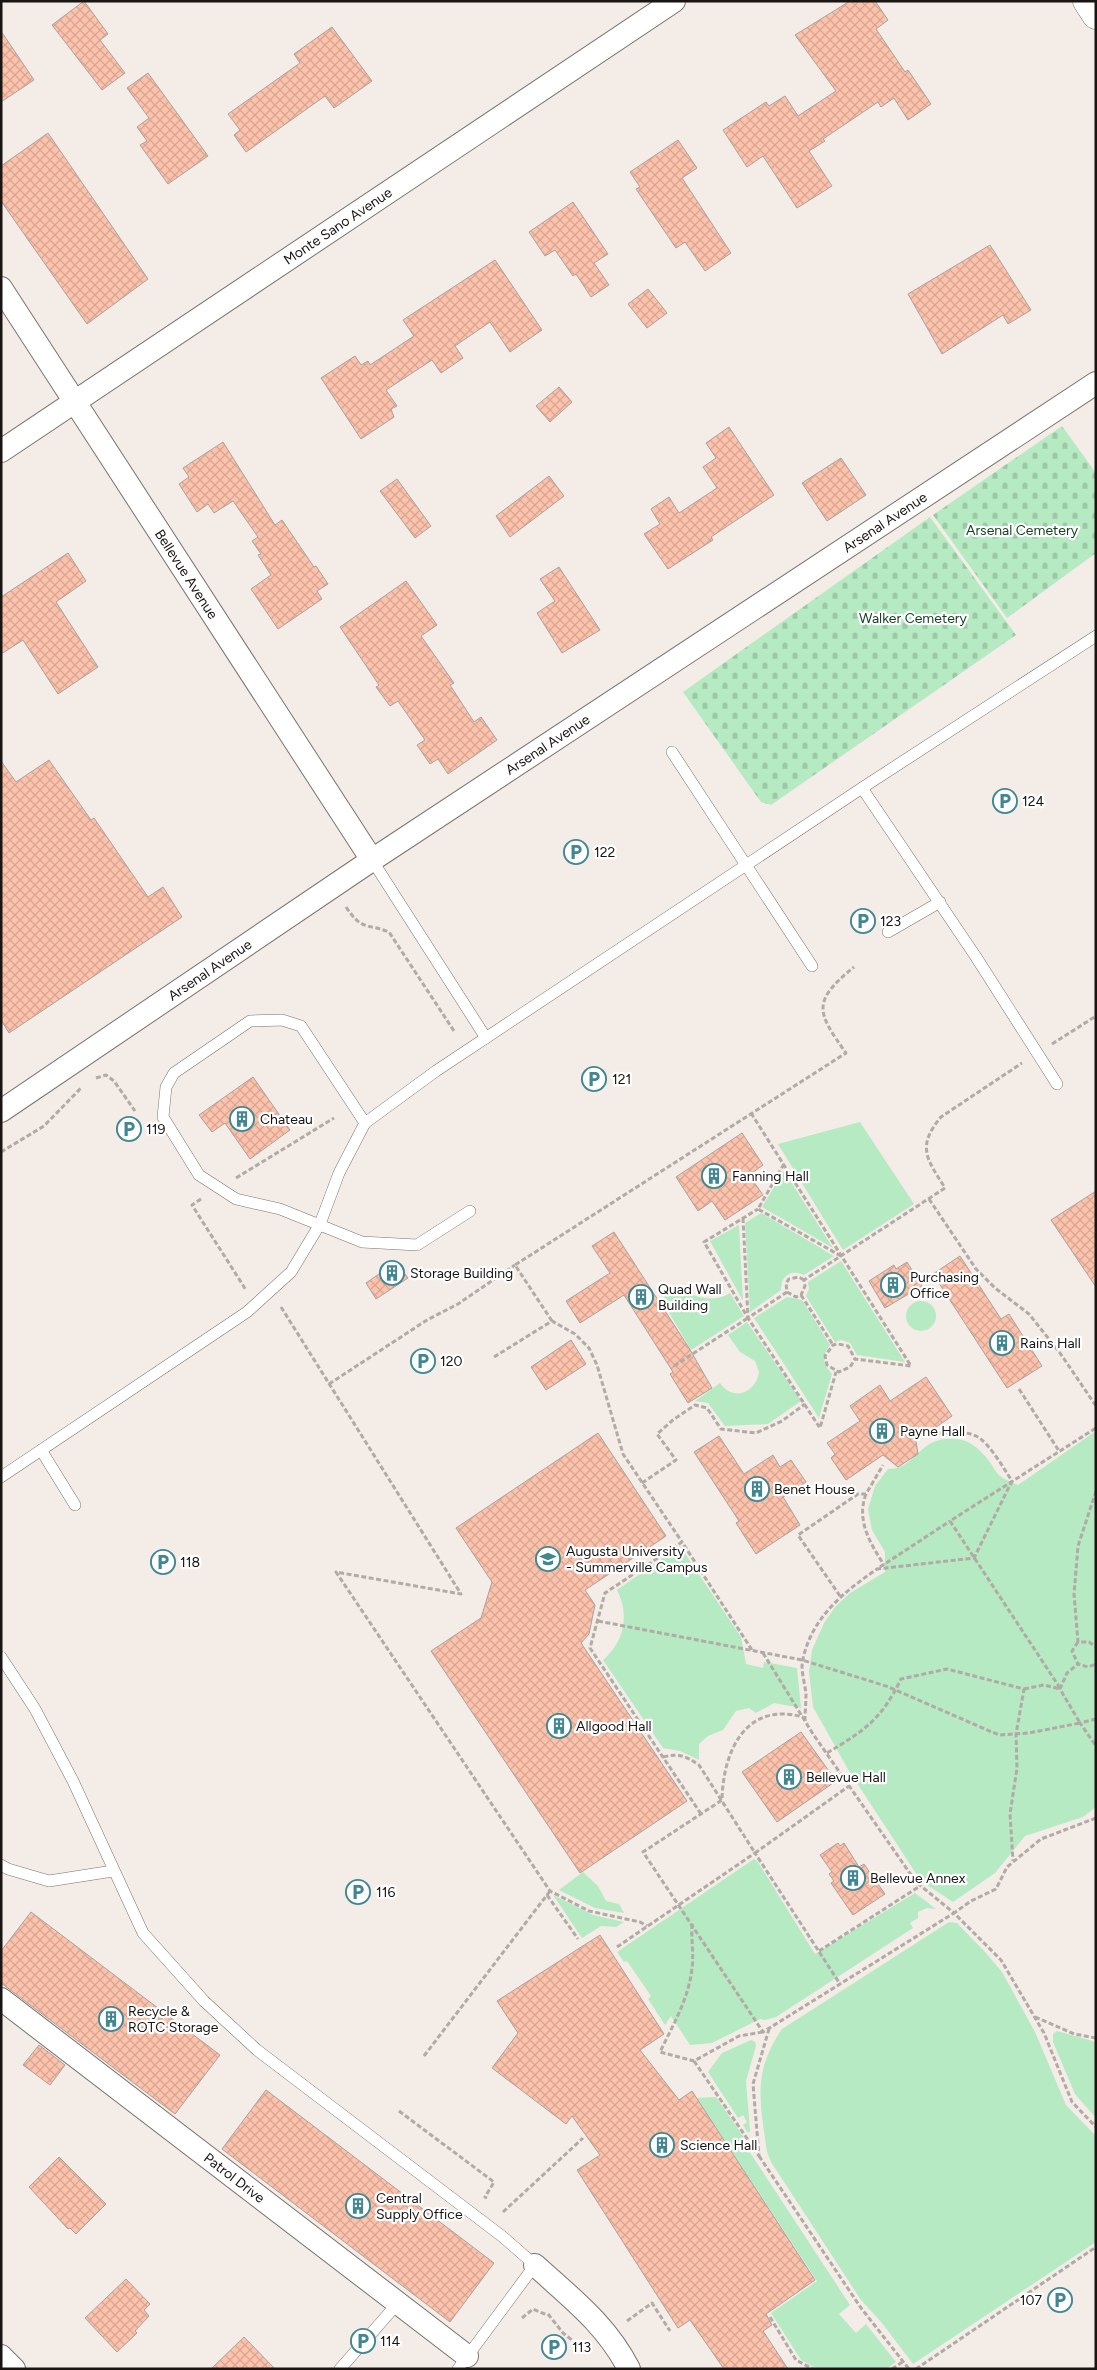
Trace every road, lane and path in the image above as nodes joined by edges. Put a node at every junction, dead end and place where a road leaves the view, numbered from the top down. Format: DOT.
graph roads {
  1 [pos="674,1"];
  2 [pos="1087,1"];
  3 [pos="1096,15"];
  4 [pos="1,288"];
  5 [pos="1095,386"];
  6 [pos="75,402"];
  7 [pos="1,451"];
  8 [pos="1096,636"];
  9 [pos="672,752"];
  10 [pos="862,788"];
  11 [pos="372,860"];
  12 [pos="747,866"];
  13 [pos="351,900"];
  14 [pos="940,902"];
  15 [pos="888,932"];
  16 [pos="812,966"];
  17 [pos="854,966"];
  18 [pos="1096,1016"];
  19 [pos="454,1031"];
  20 [pos="486,1038"];
  21 [pos="1038,1053"];
  22 [pos="90,1082"];
  23 [pos="1057,1084"];
  24 [pos="83,1086"];
  25 [pos="1,1110"];
  26 [pos="135,1111"];
  27 [pos="751,1113"];
  28 [pos="334,1118"];
  29 [pos="365,1123"];
  30 [pos="1,1152"];
  31 [pos="784,1164"];
  32 [pos="235,1178"];
  33 [pos="202,1199"];
  34 [pos="929,1199"];
  35 [pos="758,1209"];
  36 [pos="470,1211"];
  37 [pos="743,1218"];
  38 [pos="320,1224"];
  39 [pos="841,1256"];
  40 [pos="515,1265"];
  41 [pos="804,1280"];
  42 [pos="246,1291"];
  43 [pos="787,1292"];
  44 [pos="801,1295"];
  45 [pos="280,1306"];
  46 [pos="748,1318"];
  47 [pos="552,1321"];
  48 [pos="833,1345"];
  49 [pos="494,1357"];
  50 [pos="855,1359"];
  51 [pos="674,1366"];
  52 [pos="836,1372"];
  53 [pos="329,1384"];
  54 [pos="1019,1388"];
  55 [pos="805,1404"];
  56 [pos="1096,1406"];
  57 [pos="1096,1428"];
  58 [pos="922,1438"];
  59 [pos="41,1450"];
  60 [pos="1059,1451"];
  61 [pos="884,1465"];
  62 [pos="1,1477"];
  63 [pos="1012,1481"];
  64 [pos="642,1484"];
  65 [pos="1096,1491"];
  66 [pos="866,1494"];
  67 [pos="75,1505"];
  68 [pos="950,1522"];
  69 [pos="682,1542"];
  70 [pos="974,1558"];
  71 [pos="884,1565"];
  72 [pos="877,1569"];
  73 [pos="840,1596"];
  74 [pos="598,1621"];
  75 [pos="1078,1642"];
  76 [pos="1096,1647"];
  77 [pos="752,1651"];
  78 [pos="763,1653"];
  79 [pos="1,1657"];
  80 [pos="802,1660"];
  81 [pos="1078,1664"];
  82 [pos="1096,1664"];
  83 [pos="896,1689"];
  84 [pos="1024,1689"];
  85 [pos="1060,1689"];
  86 [pos="803,1717"];
  87 [pos="1096,1719"];
  88 [pos="805,1721"];
  89 [pos="1080,1723"];
  90 [pos="1016,1734"];
  91 [pos="1096,1746"];
  92 [pos="826,1753"];
  93 [pos="663,1757"];
  94 [pos="849,1786"];
  95 [pos="722,1800"];
  96 [pos="701,1814"];
  97 [pos="1095,1819"];
  98 [pos="755,1853"];
  99 [pos="1014,1862"];
  100 [pos="1,1865"];
  101 [pos="113,1871"];
  102 [pos="920,1886"];
  103 [pos="548,1893"];
  104 [pos="680,1904"];
  105 [pos="954,1914"];
  106 [pos="692,1924"];
  107 [pos="647,1926"];
  108 [pos="578,1939"];
  109 [pos="617,1947"];
  110 [pos="819,1951"];
  111 [pos="840,1984"];
  112 [pos="1,1999"];
  113 [pos="1035,2017"];
  114 [pos="769,2029"];
  115 [pos="763,2032"];
  116 [pos="1096,2038"];
  117 [pos="424,2056"];
  118 [pos="694,2061"];
  119 [pos="399,2111"];
  120 [pos="1096,2127"];
  121 [pos="583,2138"];
  122 [pos="759,2156"];
  123 [pos="491,2202"];
  124 [pos="497,2207"];
  125 [pos="503,2212"];
  126 [pos="510,2217"];
  127 [pos="1096,2247"];
  128 [pos="535,2265"];
  129 [pos="398,2303"];
  130 [pos="552,2310"];
  131 [pos="547,2315"];
  132 [pos="770,2317"];
  133 [pos="518,2323"];
  134 [pos="629,2329"];
  135 [pos="670,2331"];
  136 [pos="592,2355"];
  137 [pos="1,2356"];
  138 [pos="904,2361"];
  139 [pos="462,2362"];
  140 [pos="14,2369"];
  141 [pos="340,2369"];
  142 [pos="629,2369"];
  143 [pos="812,2369"];
  144 [pos="892,2369"];
  145 [pos="909,2369"];
  146 [pos="916,2369"];
  1 -- 6 [label="street, Monte Sano Avenue"];
  2 -- 3 [label="main road"];
  4 -- 6 [label="street, Bellevue Avenue"];
  5 -- 11 [label="street, Arsenal Avenue"];
  6 -- 7 [label="street, Monte Sano Avenue"];
  6 -- 11 [label="street, Bellevue Avenue"];
  8 -- 10 [label="lane"];
  9 -- 12 [label="lane"];
  10 -- 12 [label="lane"];
  10 -- 14 [label="lane"];
  11 -- 20 [label="lane"];
  11 -- 25 [label="street, Arsenal Avenue"];
  12 -- 16 [label="lane"];
  12 -- 20 [label="lane"];
  13 -- 19 [label="path"];
  14 -- 15 [label="lane"];
  14 -- 21 [label="lane"];
  17 -- 27 [label="path"];
  18 -- 21 [label="path"];
  20 -- 29 [label="lane"];
  21 -- 23 [label="lane"];
  21 -- 34 [label="path"];
  22 -- 26 [label="path"];
  24 -- 30 [label="path"];
  27 -- 31 [label="path"];
  27 -- 40 [label="path"];
  28 -- 32 [label="path"];
  29 -- 38 [label="lane"];
  29 -- 38 [label="lane"];
  31 -- 35 [label="path"];
  31 -- 39 [label="path"];
  33 -- 42 [label="path"];
  34 -- 39 [label="path"];
  34 -- 56 [label="path"];
  35 -- 37 [label="path"];
  35 -- 39 [label="path"];
  36 -- 38 [label="lane"];
  37 -- 46 [label="path"];
  37 -- 46 [label="path"];
  38 -- 59 [label="lane"];
  39 -- 41 [label="path"];
  39 -- 50 [label="path"];
  40 -- 47 [label="path"];
  40 -- 53 [label="path"];
  41 -- 43 [label="path"];
  41 -- 44 [label="path"];
  43 -- 44 [label="path"];
  43 -- 46 [label="path"];
  44 -- 48 [label="path"];
  45 -- 53 [label="path"];
  46 -- 51 [label="path"];
  46 -- 55 [label="path"];
  47 -- 49 [label="path"];
  47 -- 64 [label="path"];
  48 -- 50 [label="path"];
  48 -- 52 [label="path"];
  50 -- 52 [label="path"];
  52 -- 55 [label="path"];
  53 -- 103 [label="path"];
  54 -- 60 [label="path"];
  55 -- 64 [label="path"];
  57 -- 60 [label="path"];
  58 -- 63 [label="path"];
  59 -- 62 [label="lane"];
  59 -- 67 [label="lane"];
  60 -- 63 [label="path"];
  61 -- 66 [label="path"];
  63 -- 68 [label="path"];
  63 -- 70 [label="path"];
  64 -- 69 [label="path"];
  65 -- 75 [label="path"];
  66 -- 71 [label="path"];
  66 -- 73 [label="path"];
  68 -- 70 [label="path"];
  68 -- 71 [label="path"];
  69 -- 74 [label="path"];
  69 -- 77 [label="path"];
  70 -- 72 [label="path"];
  70 -- 85 [label="path"];
  71 -- 72 [label="path"];
  72 -- 73 [label="path"];
  73 -- 80 [label="path"];
  74 -- 77 [label="path"];
  74 -- 93 [label="path"];
  75 -- 76 [label="path"];
  75 -- 81 [label="path"];
  77 -- 78 [label="path"];
  78 -- 80 [label="path"];
  78 -- 86 [label="path"];
  79 -- 101 [label="lane"];
  80 -- 83 [label="path"];
  80 -- 88 [label="path"];
  81 -- 82 [label="path"];
  81 -- 85 [label="path"];
  83 -- 84 [label="path"];
  83 -- 90 [label="path"];
  83 -- 92 [label="path"];
  84 -- 85 [label="path"];
  84 -- 90 [label="path"];
  85 -- 89 [label="path"];
  86 -- 88 [label="path"];
  86 -- 95 [label="path"];
  87 -- 89 [label="path"];
  88 -- 92 [label="path"];
  89 -- 90 [label="path"];
  89 -- 91 [label="path"];
  90 -- 99 [label="path"];
  92 -- 94 [label="path"];
  93 -- 95 [label="path"];
  93 -- 96 [label="path"];
  94 -- 98 [label="path"];
  94 -- 102 [label="path"];
  95 -- 96 [label="path"];
  95 -- 98 [label="path"];
  96 -- 104 [label="path"];
  97 -- 99 [label="path"];
  98 -- 104 [label="path"];
  98 -- 110 [label="path"];
  99 -- 105 [label="path"];
  100 -- 101 [label="lane"];
  101 -- 128 [label="lane"];
  102 -- 105 [label="path"];
  102 -- 110 [label="path"];
  103 -- 107 [label="path"];
  103 -- 108 [label="path"];
  103 -- 117 [label="path"];
  104 -- 106 [label="path"];
  104 -- 107 [label="path"];
  105 -- 111 [label="path"];
  105 -- 113 [label="path"];
  106 -- 115 [label="path"];
  106 -- 118 [label="path"];
  107 -- 109 [label="path"];
  110 -- 111 [label="path"];
  111 -- 114 [label="path"];
  112 -- 129 [label="street, Patrol Drive"];
  113 -- 116 [label="path"];
  113 -- 120 [label="path"];
  114 -- 115 [label="path"];
  114 -- 122 [label="path"];
  115 -- 118 [label="path"];
  118 -- 122 [label="path"];
  119 -- 123 [label="path"];
  121 -- 125 [label="path"];
  122 -- 138 [label="path"];
  124 -- 125 [label="path"];
  125 -- 126 [label="path"];
  127 -- 146 [label="path"];
  128 -- 139 [label="lane"];
  128 -- 142 [label="street"];
  129 -- 139 [label="street, Patrol Drive"];
  129 -- 141 [label="lane"];
  130 -- 131 [label="path"];
  131 -- 133 [label="path"];
  131 -- 136 [label="path"];
  132 -- 143 [label="path"];
  134 -- 135 [label="path"];
  137 -- 140 [label="street"];
  138 -- 144 [label="path"];
  138 -- 145 [label="path"];
}
